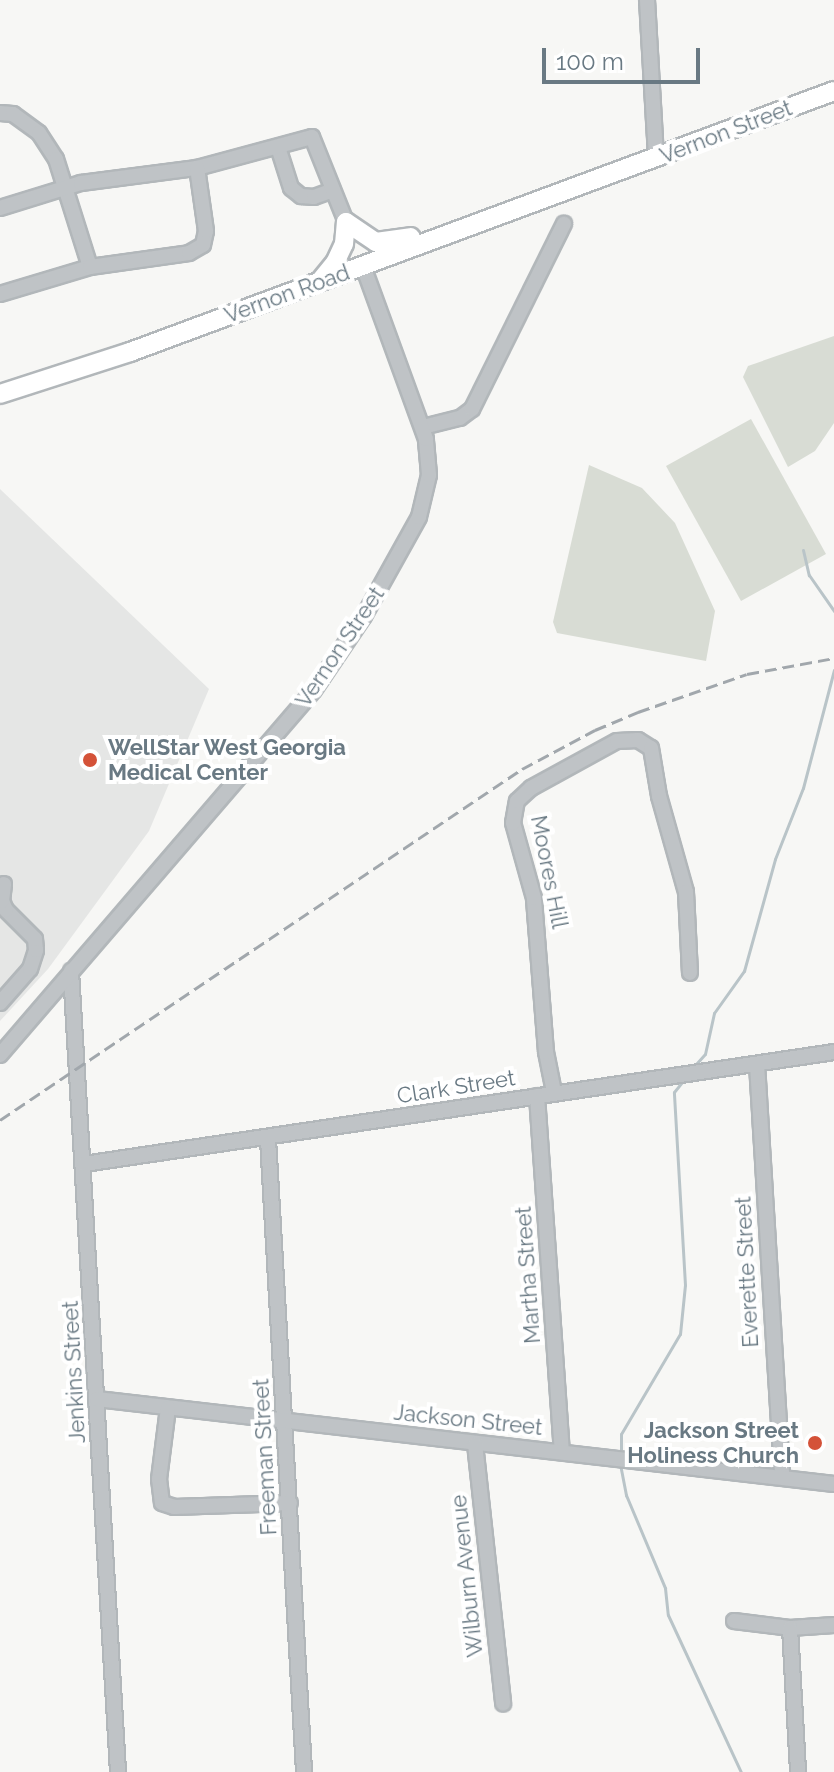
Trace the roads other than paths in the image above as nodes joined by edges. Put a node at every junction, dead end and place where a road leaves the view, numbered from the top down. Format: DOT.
graph roads {
  1 [pos="647,0"];
  2 [pos="834,91"];
  3 [pos="0,113"];
  4 [pos="278,147"];
  5 [pos="656,158"];
  6 [pos="197,168"];
  7 [pos="65,189"];
  8 [pos="572,189"];
  9 [pos="333,190"];
  10 [pos="0,208"];
  11 [pos="346,222"];
  12 [pos="564,224"];
  13 [pos="465,227"];
  14 [pos="363,266"];
  15 [pos="90,267"];
  16 [pos="318,283"];
  17 [pos="0,294"];
  18 [pos="0,394"];
  19 [pos="423,427"];
  20 [pos="4,884"];
  21 [pos="71,971"];
  22 [pos="690,973"];
  23 [pos="0,1003"];
  24 [pos="834,1052"];
  25 [pos="0,1055"];
  26 [pos="757,1064"];
  27 [pos="554,1092"];
  28 [pos="537,1096"];
  29 [pos="268,1139"];
  30 [pos="84,1164"];
  31 [pos="97,1399"];
  32 [pos="168,1408"];
  33 [pos="285,1422"];
  34 [pos="475,1444"];
  35 [pos="562,1451"];
  36 [pos="782,1477"];
  37 [pos="834,1484"];
  38 [pos="290,1503"];
  39 [pos="734,1621"];
  40 [pos="834,1625"];
  41 [pos="790,1628"];
  42 [pos="503,1703"];
  43 [pos="118,1772"];
  44 [pos="304,1772"];
  45 [pos="798,1772"];
  1 -- 5 [label="street"];
  2 -- 5 [label="main road, Vernon Street"];
  3 -- 7 [label="street"];
  4 -- 6 [label="street"];
  4 -- 9 [label="street"];
  4 -- 9 [label="street"];
  5 -- 8 [label="main road, Vernon Street"];
  6 -- 7 [label="street"];
  6 -- 15 [label="street"];
  7 -- 10 [label="street"];
  7 -- 15 [label="street"];
  8 -- 13 [label="main road, Vernon Road"];
  9 -- 11 [label="street"];
  11 -- 13 [label="main road"];
  11 -- 16 [label="main road"];
  12 -- 19 [label="street"];
  13 -- 14 [label="main road, Vernon Road"];
  14 -- 16 [label="main road, Vernon Road"];
  14 -- 19 [label="street, Vernon Street"];
  15 -- 17 [label="street"];
  16 -- 18 [label="main road, Vernon Road"];
  19 -- 21 [label="street, Vernon Street"];
  20 -- 23 [label="street"];
  21 -- 25 [label="street, Vernon Street"];
  21 -- 30 [label="street, Jenkins Street"];
  22 -- 27 [label="street, Moores Hill"];
  24 -- 26 [label="street, Clark Street"];
  26 -- 27 [label="street, Clark Street"];
  26 -- 36 [label="street, Everette Street"];
  27 -- 28 [label="street, Clark Street"];
  28 -- 29 [label="street, Clark Street"];
  28 -- 35 [label="street, Martha Street"];
  29 -- 30 [label="street, Clark Street"];
  29 -- 33 [label="street, Freeman Street"];
  30 -- 31 [label="street, Jenkins Street"];
  31 -- 32 [label="street, Jackson Street"];
  31 -- 43 [label="street, Jenkins Street"];
  32 -- 33 [label="street, Jackson Street"];
  32 -- 38 [label="street"];
  33 -- 34 [label="street, Jackson Street"];
  33 -- 38 [label="street, Freeman Street"];
  34 -- 35 [label="street, Jackson Street"];
  34 -- 42 [label="street, Wilburn Avenue"];
  35 -- 36 [label="street, Jackson Street"];
  36 -- 37 [label="street, Jackson Street"];
  38 -- 44 [label="street, Freeman Street"];
  39 -- 41 [label="street"];
  40 -- 41 [label="street"];
  41 -- 45 [label="street"];
}
